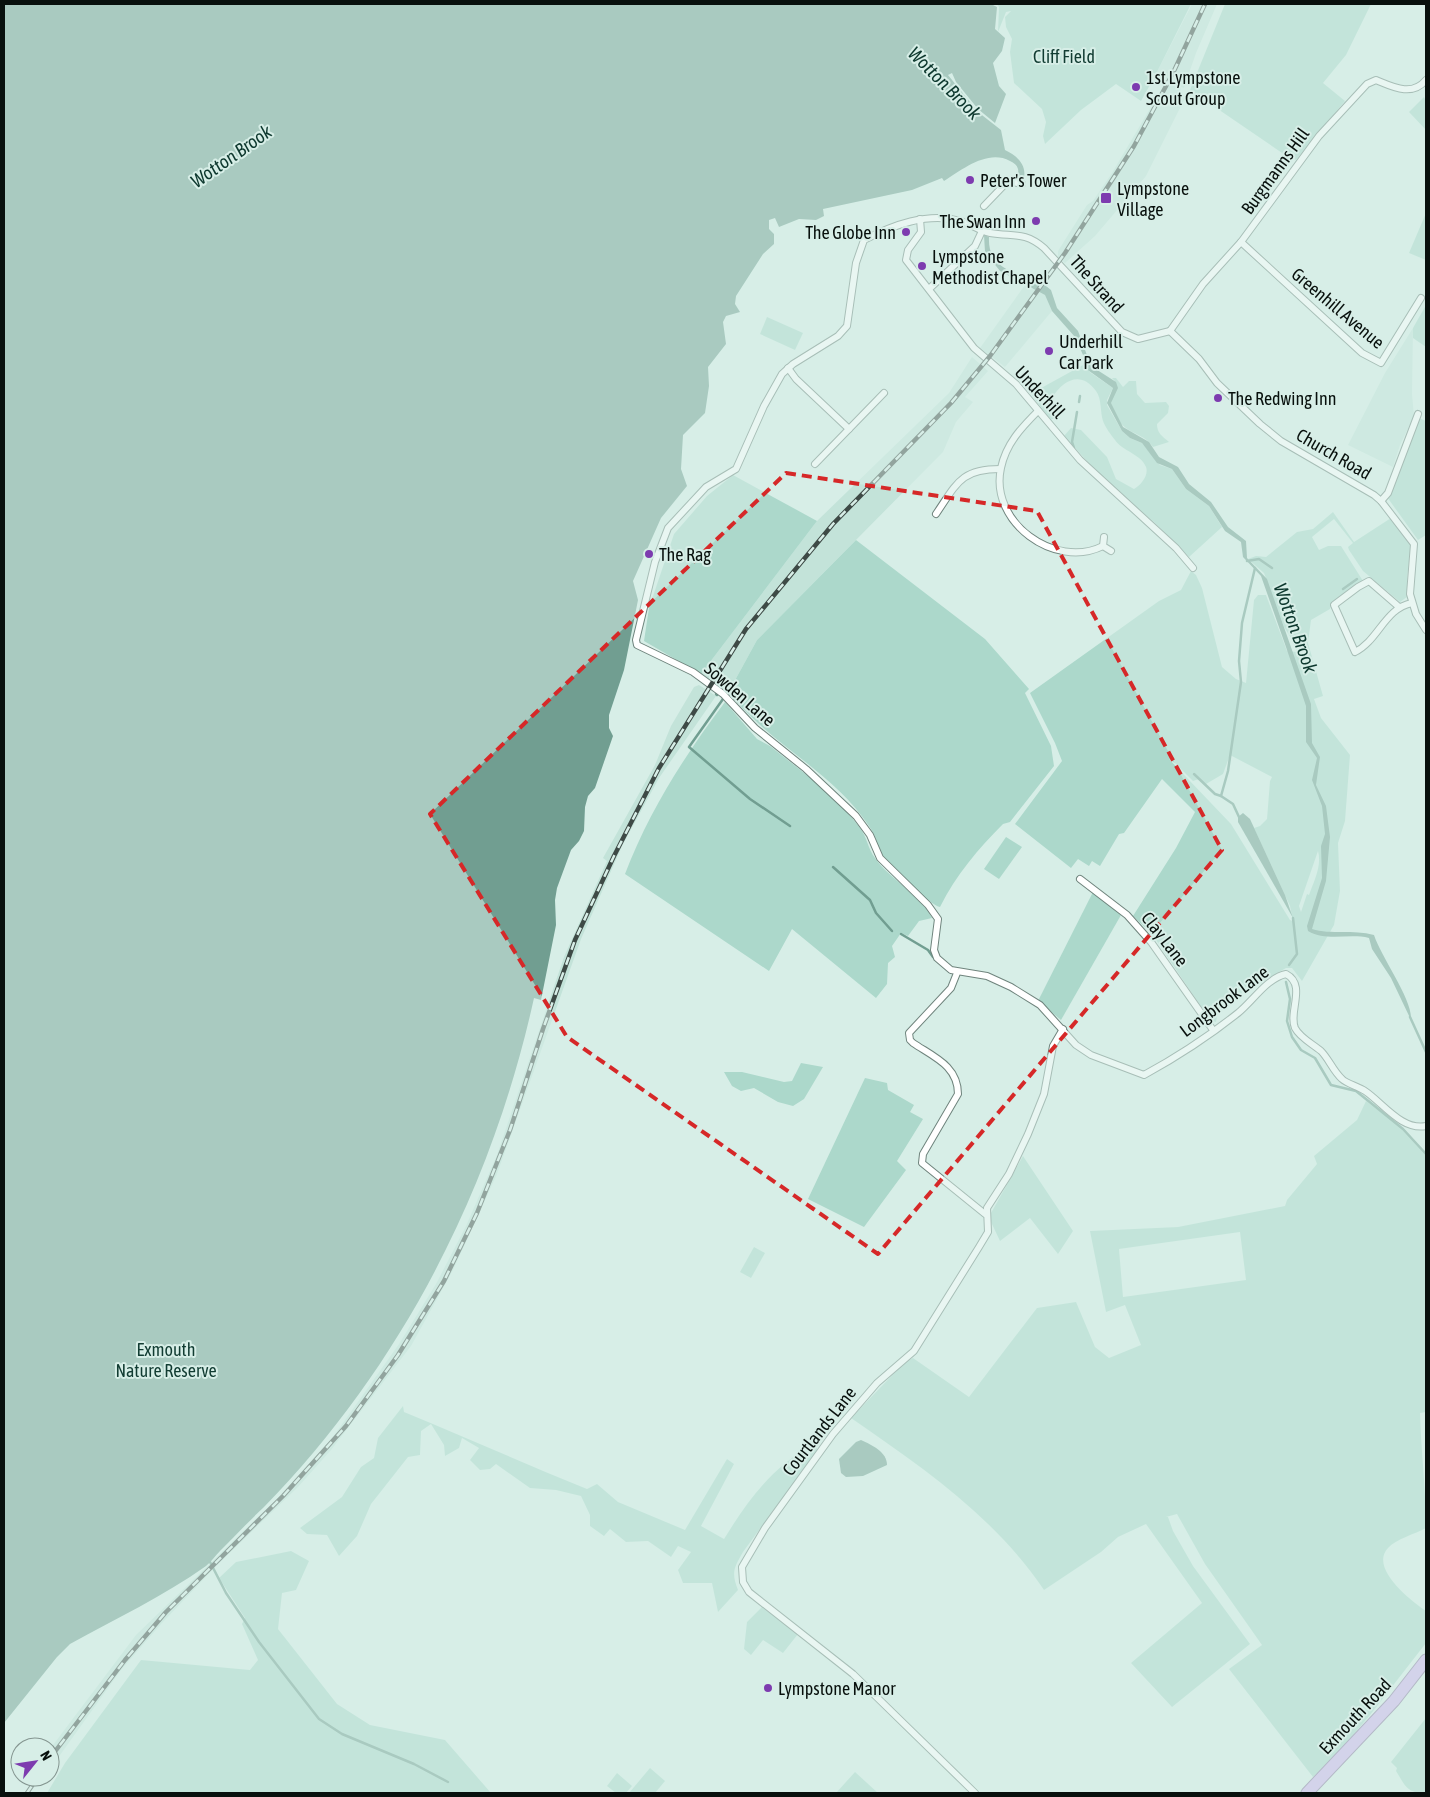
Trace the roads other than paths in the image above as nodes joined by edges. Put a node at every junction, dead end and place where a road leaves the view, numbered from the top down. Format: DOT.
graph roads {
  1 [pos="1426,80"];
  2 [pos="1022,184"];
  3 [pos="984,206"];
  4 [pos="920,219"];
  5 [pos="982,231"];
  6 [pos="864,240"];
  7 [pos="1241,242"];
  8 [pos="929,290"];
  9 [pos="1421,298"];
  10 [pos="1170,331"];
  11 [pos="788,368"];
  12 [pos="884,393"];
  13 [pos="1038,411"];
  14 [pos="1418,414"];
  15 [pos="849,429"];
  16 [pos="815,464"];
  17 [pos="1000,469"];
  18 [pos="942,490"];
  19 [pos="948,496"];
  20 [pos="1381,501"];
  21 [pos="936,514"];
  22 [pos="1104,537"];
  23 [pos="1103,546"];
  24 [pos="1112,551"];
  25 [pos="1193,568"];
  26 [pos="1412,603"];
  27 [pos="1398,607"];
  28 [pos="1426,630"];
  29 [pos="1080,878"];
  30 [pos="957,973"];
  31 [pos="1063,1029"];
  32 [pos="1214,1030"];
  33 [pos="1426,1126"];
  34 [pos="985,1214"];
  35 [pos="824,1432"];
  36 [pos="833,1434"];
  37 [pos="1426,1660"];
  38 [pos="975,1793"];
  39 [pos="1307,1793"];
  1 -- 7 [label="street, Burgmanns Hill"];
  2 -- 3 [label="street"];
  4 -- 5 [label="street, The Strand"];
  4 -- 6 [label="street, The Strand"];
  4 -- 8 [label="street, Underhill"];
  5 -- 8 [label="street"];
  5 -- 10 [label="street, The Strand"];
  6 -- 11 [label="street, Sowden Lane"];
  7 -- 9 [label="street, Greenhill Avenue"];
  7 -- 10 [label="street, Burgmanns Hill"];
  8 -- 13 [label="street, Underhill"];
  10 -- 20 [label="street, Church Road"];
  11 -- 15 [label="street"];
  11 -- 30 [label="street, Sowden Lane"];
  12 -- 15 [label="street"];
  13 -- 17 [label="street"];
  13 -- 25 [label="street, Underhill"];
  14 -- 20 [label="street"];
  15 -- 16 [label="street"];
  17 -- 19 [label="street"];
  17 -- 23 [label="street"];
  18 -- 19 [label="street"];
  19 -- 21 [label="street"];
  20 -- 26 [label="street, Church Road"];
  22 -- 23 [label="street"];
  23 -- 24 [label="street"];
  26 -- 27 [label="street"];
  26 -- 28 [label="street, Church Road"];
  27 -- 27 [label="street"];
  29 -- 32 [label="street, Clay Lane"];
  30 -- 31 [label="street"];
  30 -- 34 [label="street"];
  31 -- 32 [label="street, Longbrook Lane"];
  31 -- 34 [label="street, Courtlands Lane"];
  32 -- 33 [label="street, Longbrook Lane"];
  34 -- 36 [label="street, Courtlands Lane"];
  35 -- 36 [label="street"];
  36 -- 38 [label="street, Courtlands Lane"];
  37 -- 39 [label="highway, Exmouth Road"];
}
